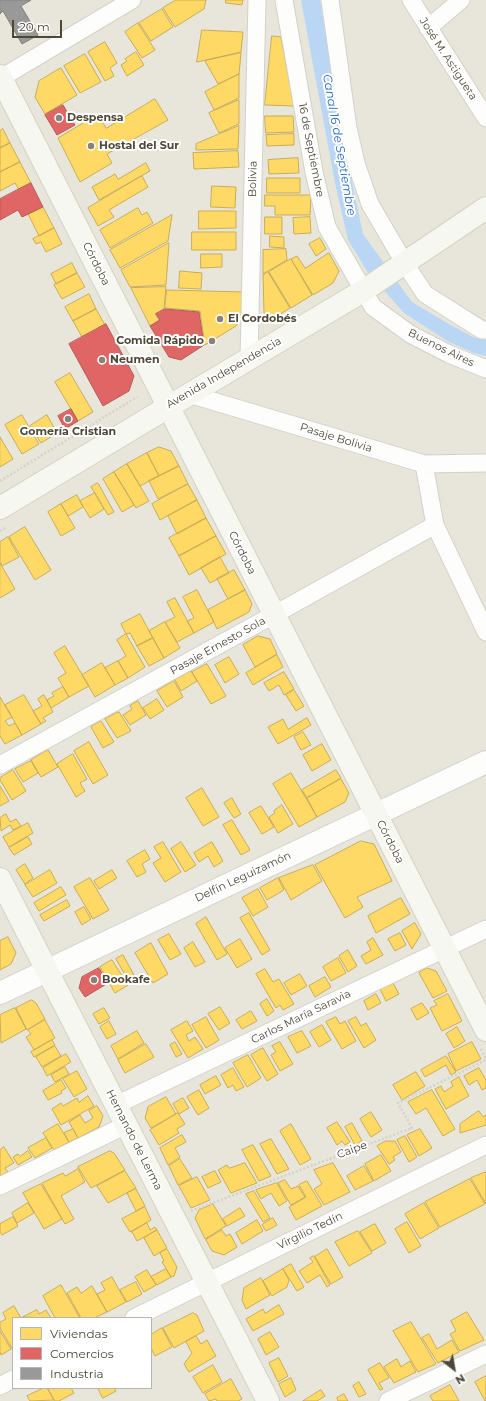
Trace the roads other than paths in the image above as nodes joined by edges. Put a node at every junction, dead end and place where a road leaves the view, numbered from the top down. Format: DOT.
graph roads {
  1 [pos="132,0"];
  2 [pos="257,0"];
  3 [pos="284,0"];
  4 [pos="330,0"];
  5 [pos="411,0"];
  6 [pos="461,0"];
  7 [pos="428,28"];
  8 [pos="0,77"];
  9 [pos="486,118"];
  10 [pos="486,208"];
  11 [pos="405,264"];
  12 [pos="363,291"];
  13 [pos="486,330"];
  14 [pos="249,359"];
  15 [pos="486,369"];
  16 [pos="189,394"];
  17 [pos="168,406"];
  18 [pos="486,463"];
  19 [pos="424,464"];
  20 [pos="0,508"];
  21 [pos="434,525"];
  22 [pos="274,615"];
  23 [pos="486,632"];
  24 [pos="486,762"];
  25 [pos="0,765"];
  26 [pos="376,815"];
  27 [pos="0,879"];
  28 [pos="486,929"];
  29 [pos="444,949"];
  30 [pos="46,971"];
  31 [pos="0,993"];
  32 [pos="486,1030"];
  33 [pos="116,1105"];
  34 [pos="126,1125"];
  35 [pos="486,1145"];
  36 [pos="0,1186"];
  37 [pos="207,1281"];
  38 [pos="136,1317"];
  39 [pos="486,1354"];
  40 [pos="12,1380"];
  41 [pos="0,1386"];
  42 [pos="268,1401"];
  43 [pos="388,1401"];
  1 -- 8 [label="street"];
  2 -- 14 [label="street, Bolivia"];
  3 -- 12 [label="street, 16 de Septiembre"];
  4 -- 11 [label="street"];
  5 -- 7 [label="street, José M. Astigueta"];
  6 -- 7 [label="street"];
  7 -- 9 [label="street, José M. Astigueta"];
  8 -- 17 [label="main road, Córdoba"];
  10 -- 11 [label="main road, Avenida Independencia"];
  11 -- 12 [label="main road, Avenida Independencia"];
  11 -- 13 [label="street"];
  12 -- 14 [label="main road, Avenida Independencia"];
  12 -- 15 [label="street, Buenos Aires"];
  14 -- 16 [label="main road, Avenida Independencia"];
  16 -- 17 [label="main road, Avenida Independencia"];
  16 -- 19 [label="street, Pasaje Bolivia"];
  17 -- 20 [label="main road, Avenida Independencia"];
  17 -- 22 [label="main road, Córdoba"];
  18 -- 19 [label="street, Pasaje Bolivia"];
  19 -- 21 [label="street"];
  21 -- 22 [label="street, Pasaje Ernesto Sola"];
  21 -- 23 [label="street"];
  22 -- 25 [label="street, Pasaje Ernesto Sola"];
  22 -- 26 [label="main road, Córdoba"];
  24 -- 26 [label="street, Delfín Leguizamón"];
  26 -- 29 [label="main road, Córdoba"];
  26 -- 30 [label="street, Delfín Leguizamón"];
  27 -- 30 [label="main road, Hernando de Lerma"];
  28 -- 29 [label="street, Carlos María Saravia"];
  29 -- 32 [label="main road, Córdoba"];
  29 -- 33 [label="street, Carlos María Saravia"];
  30 -- 31 [label="street, Delfín Leguizamón"];
  30 -- 33 [label="main road, Hernando de Lerma"];
  33 -- 34 [label="main road, Hernando de Lerma"];
  34 -- 36 [label="street"];
  34 -- 37 [label="main road, Hernando de Lerma"];
  35 -- 37 [label="street, Virgilio Tedín"];
  37 -- 38 [label="street, Virgilio Tedín"];
  37 -- 42 [label="main road, Hernando de Lerma"];
  39 -- 43 [label="street"];
  40 -- 41 [label="street"];
}
